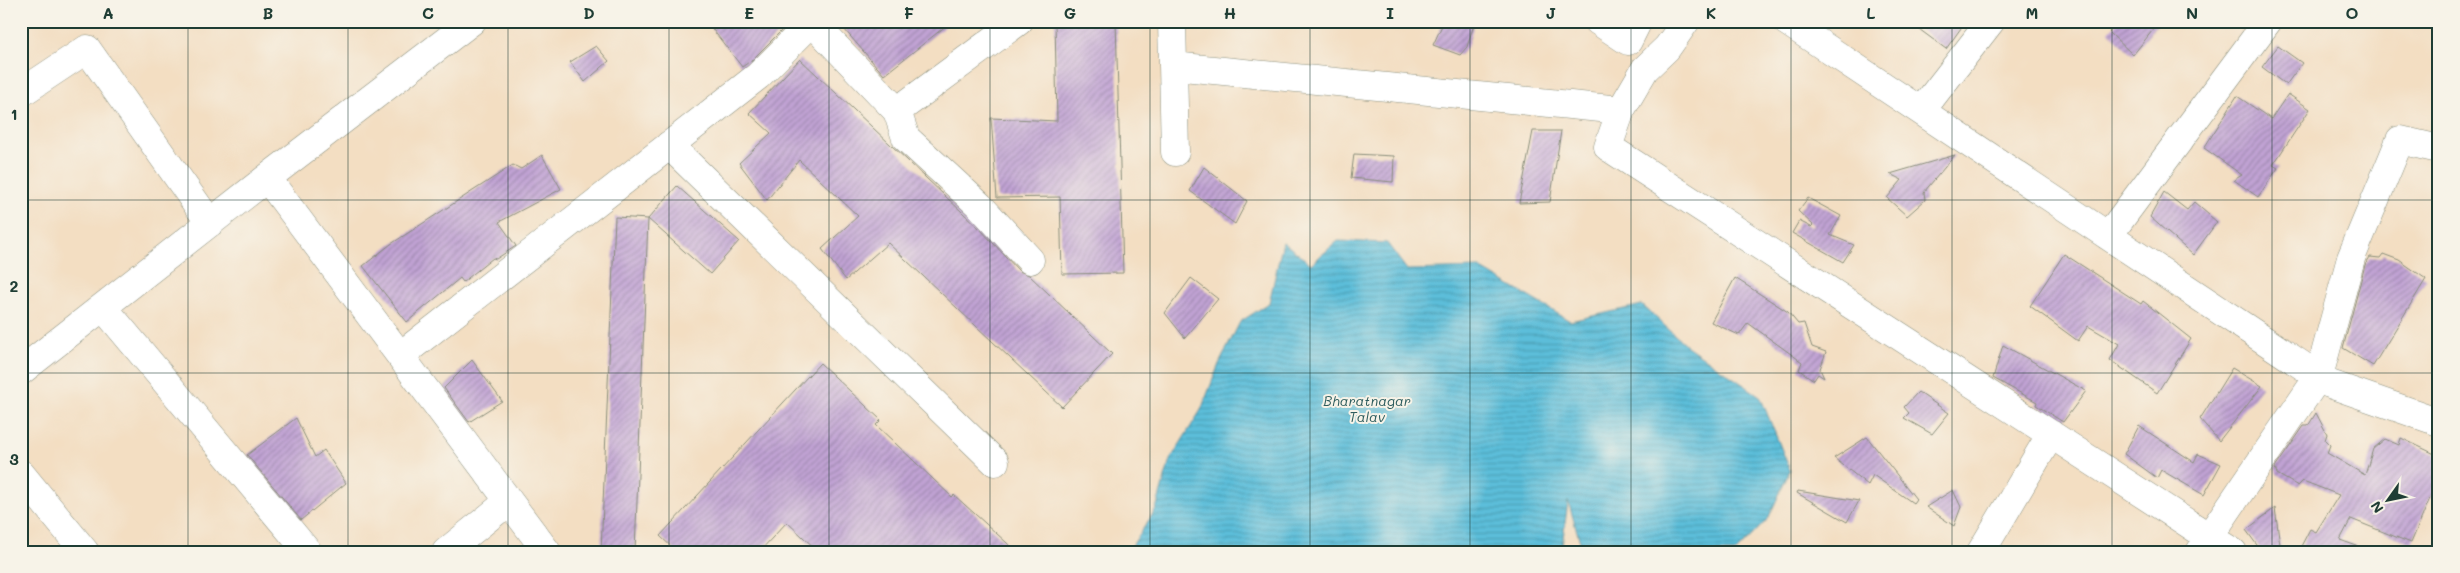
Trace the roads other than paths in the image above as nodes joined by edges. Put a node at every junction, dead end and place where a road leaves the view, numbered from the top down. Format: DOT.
graph roads {
  1 [pos="472,21"];
  2 [pos="812,21"];
  3 [pos="1019,21"];
  4 [pos="1172,21"];
  5 [pos="1598,21"];
  6 [pos="1638,21"];
  7 [pos="1686,21"];
  8 [pos="1786,21"];
  9 [pos="1991,21"];
  10 [pos="2268,21"];
  11 [pos="1173,66"];
  12 [pos="21,93"];
  13 [pos="1621,110"];
  14 [pos="1921,111"];
  15 [pos="897,112"];
  16 [pos="669,145"];
  17 [pos="2439,149"];
  18 [pos="1175,152"];
  19 [pos="267,178"];
  20 [pos="210,223"];
  21 [pos="2108,236"];
  22 [pos="1030,260"];
  23 [pos="103,307"];
  24 [pos="400,355"];
  25 [pos="21,371"];
  26 [pos="2318,376"];
  27 [pos="2439,422"];
  28 [pos="2051,434"];
  29 [pos="995,462"];
  30 [pos="21,474"];
  31 [pos="509,501"];
  32 [pos="2205,544"];
  33 [pos="85,552"];
  34 [pos="308,552"];
  35 [pos="446,552"];
  36 [pos="548,552"];
  37 [pos="1981,552"];
  38 [pos="2233,552"];
  1 -- 19 [label="street"];
  2 -- 15 [label="street"];
  2 -- 16 [label="street"];
  3 -- 15 [label="street"];
  4 -- 11 [label="street"];
  5 -- 6 [label="street"];
  7 -- 13 [label="street"];
  8 -- 14 [label="street"];
  9 -- 14 [label="street"];
  10 -- 21 [label="street"];
  11 -- 13 [label="street"];
  11 -- 18 [label="street"];
  12 -- 20 [label="street"];
  13 -- 28 [label="street"];
  14 -- 21 [label="street"];
  15 -- 22 [label="street"];
  16 -- 24 [label="street"];
  16 -- 29 [label="street"];
  17 -- 26 [label="street"];
  19 -- 20 [label="street"];
  19 -- 24 [label="street"];
  20 -- 23 [label="street"];
  21 -- 26 [label="street"];
  23 -- 25 [label="street"];
  23 -- 34 [label="street"];
  24 -- 31 [label="street"];
  26 -- 27 [label="street"];
  26 -- 32 [label="street"];
  28 -- 32 [label="street"];
  28 -- 37 [label="street"];
  30 -- 33 [label="street"];
  31 -- 35 [label="street"];
  31 -- 36 [label="street"];
  32 -- 38 [label="street"];
}
